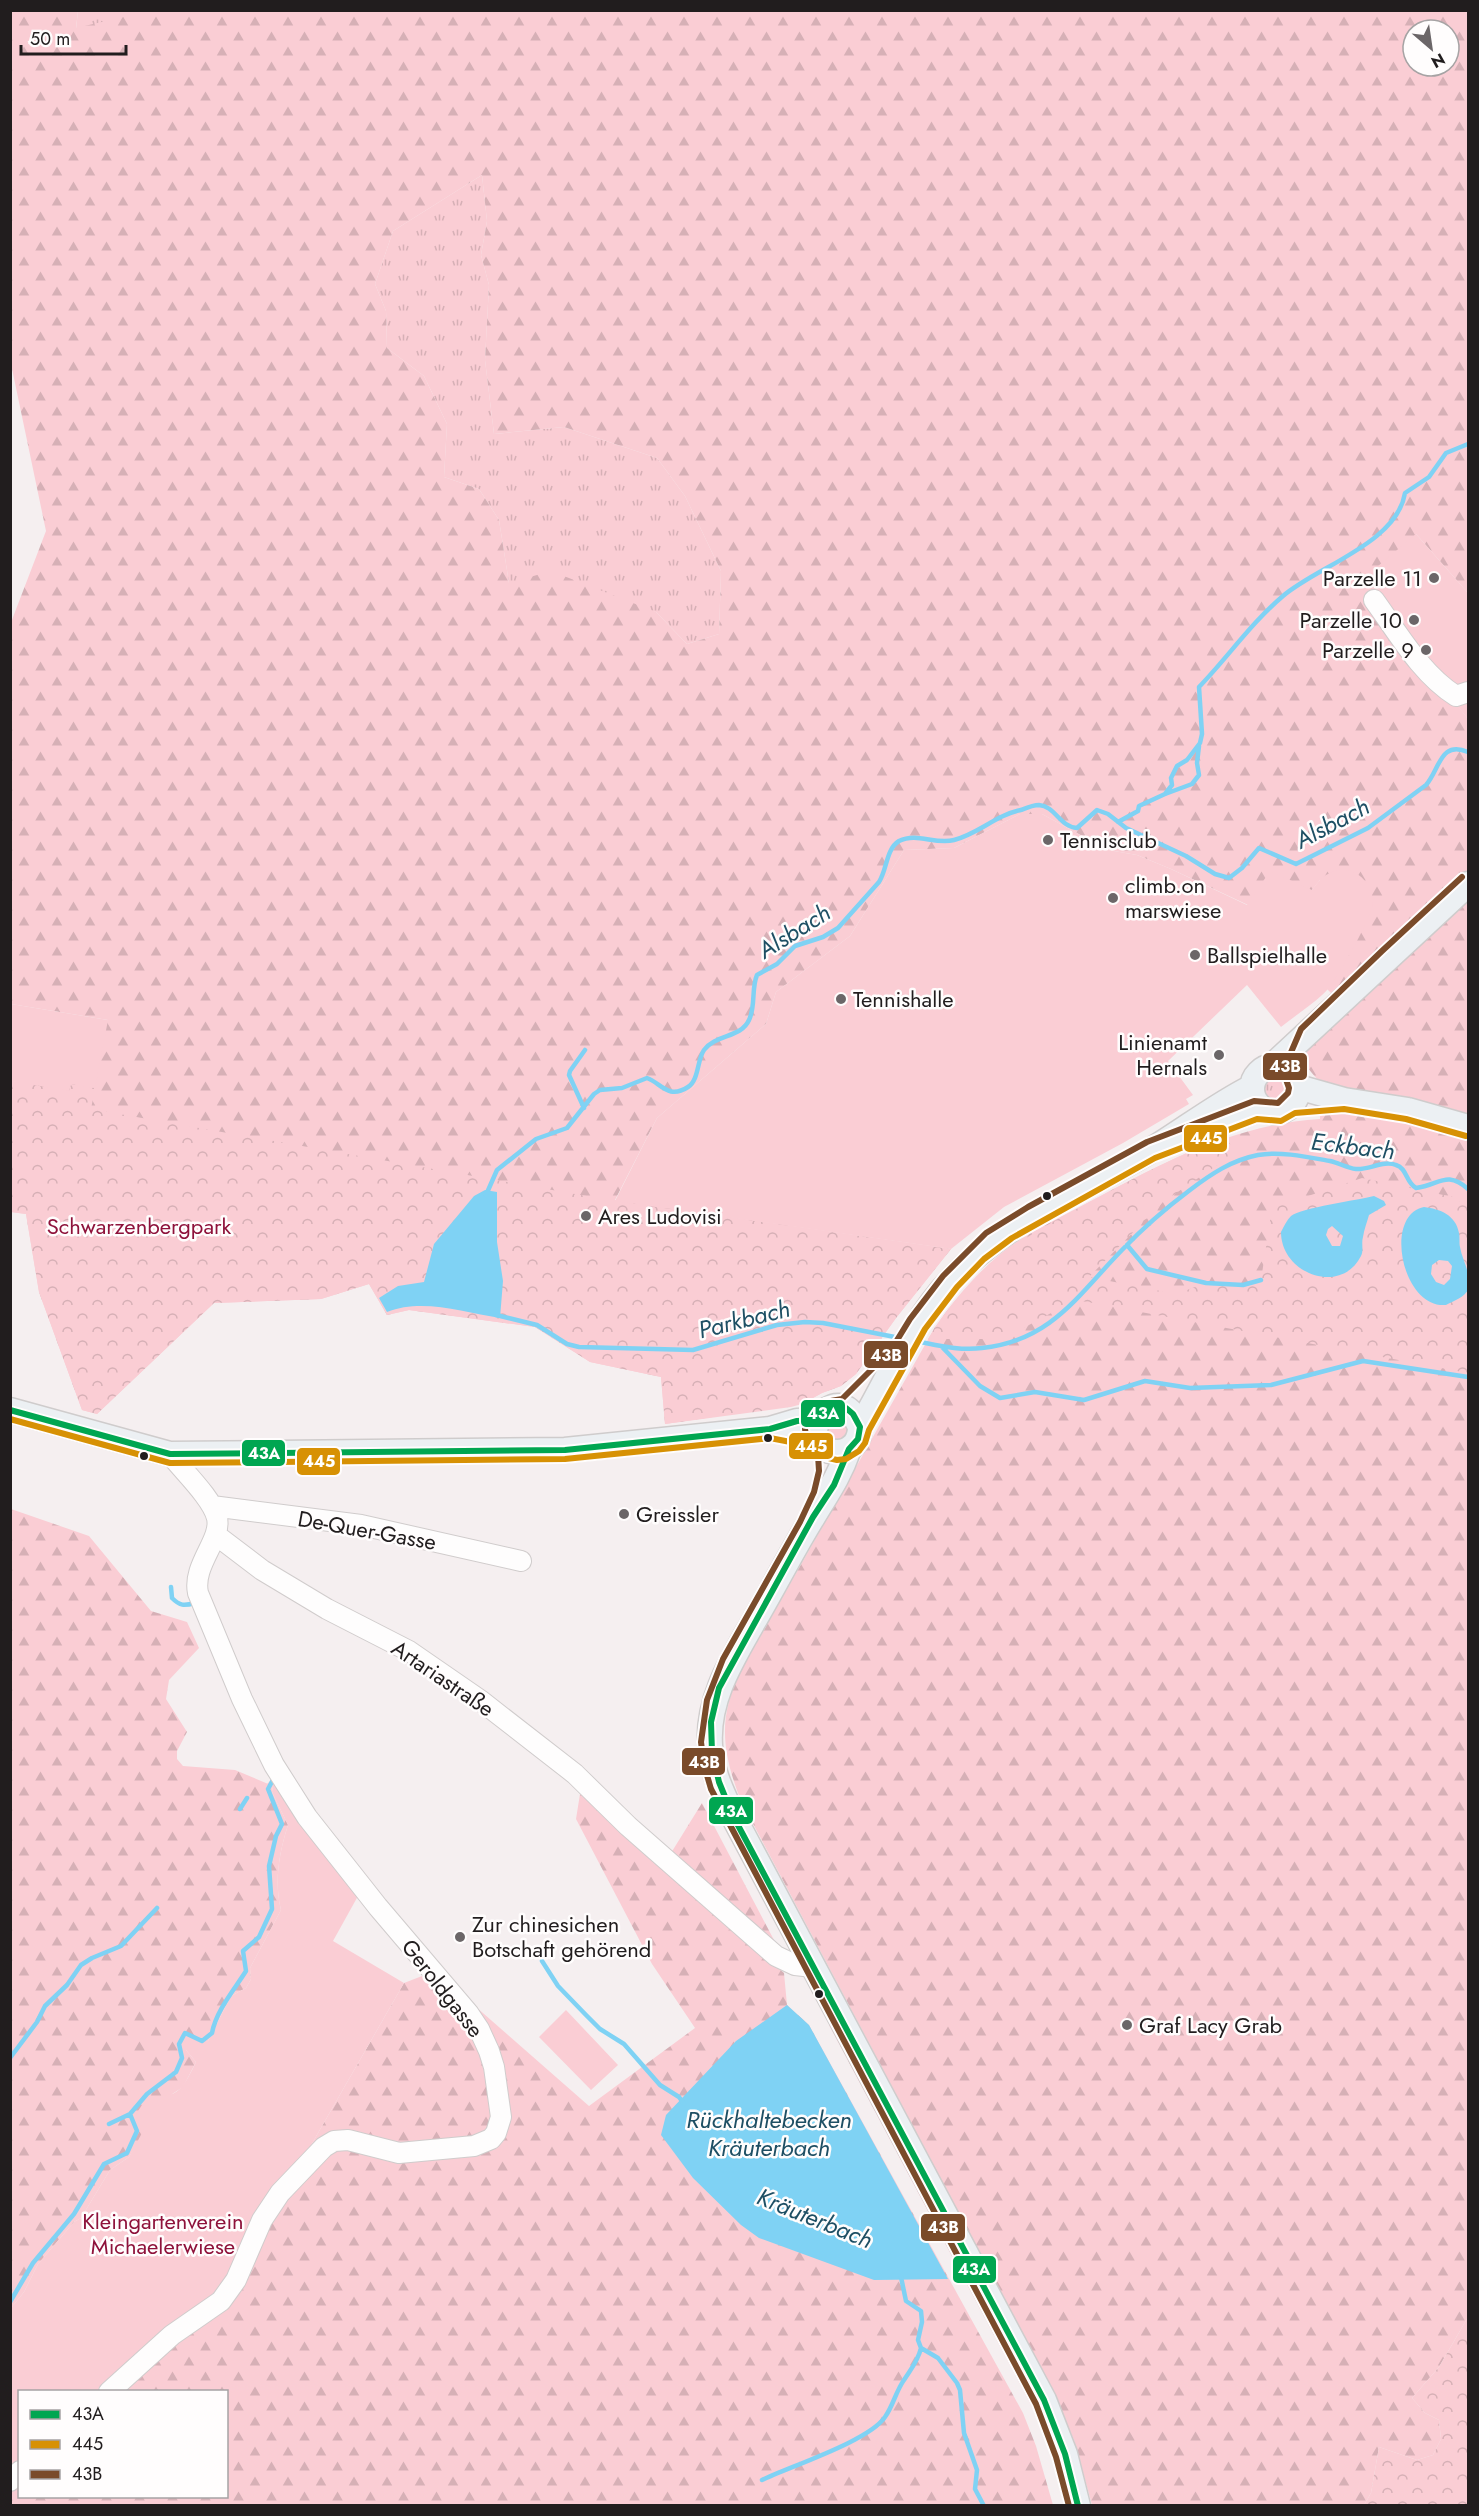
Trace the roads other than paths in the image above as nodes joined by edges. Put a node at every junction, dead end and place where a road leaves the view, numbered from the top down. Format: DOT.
graph roads {
  1 [pos="1374,600"];
  2 [pos="1468,692"];
  3 [pos="1468,884"];
  4 [pos="1288,1083"];
  5 [pos="1252,1087"];
  6 [pos="1264,1109"];
  7 [pos="1468,1127"];
  8 [pos="1151,1150"];
  9 [pos="10,1410"];
  10 [pos="853,1418"];
  11 [pos="827,1439"];
  12 [pos="170,1454"];
  13 [pos="212,1506"];
  14 [pos="216,1535"];
  15 [pos="521,1561"];
  16 [pos="813,1967"];
  17 [pos="111,2390"];
  18 [pos="1078,2505"];
  1 -- 2 [label="street"];
  3 -- 4 [label="main road"];
  4 -- 5 [label="main road"];
  4 -- 6 [label="main road"];
  4 -- 7 [label="main road"];
  5 -- 6 [label="main road"];
  5 -- 8 [label="main road"];
  6 -- 8 [label="main road"];
  8 -- 10 [label="main road"];
  9 -- 12 [label="main road"];
  10 -- 11 [label="main road"];
  10 -- 11 [label="main road"];
  11 -- 12 [label="main road"];
  11 -- 16 [label="main road"];
  12 -- 13 [label="street"];
  13 -- 14 [label="street"];
  13 -- 15 [label="street, De-Quer-Gasse"];
  14 -- 16 [label="street, Artariastraße"];
  14 -- 17 [label="street, Geroldgasse"];
  16 -- 18 [label="main road"];
}
